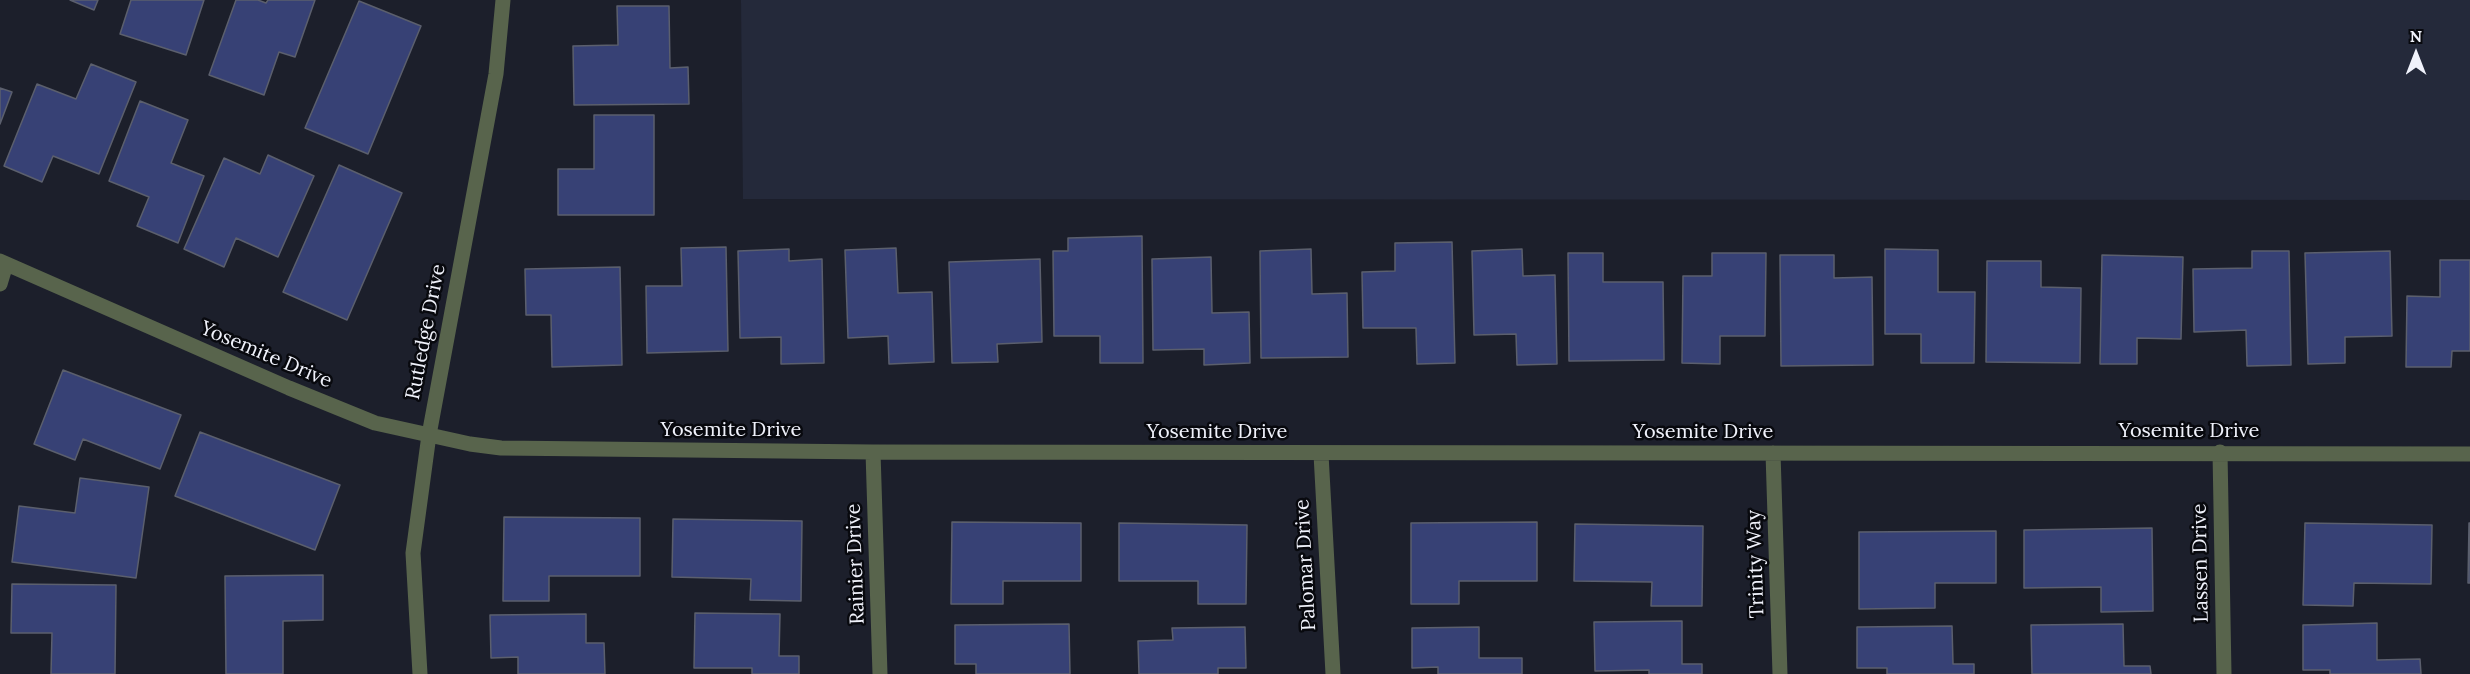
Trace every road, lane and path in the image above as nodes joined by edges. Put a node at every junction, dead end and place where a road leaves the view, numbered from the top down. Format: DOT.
graph roads {
  1 [pos="503,0"];
  2 [pos="3,262"];
  3 [pos="0,284"];
  4 [pos="429,435"];
  5 [pos="873,452"];
  6 [pos="2220,452"];
  7 [pos="1321,453"];
  8 [pos="1773,453"];
  9 [pos="2470,454"];
  10 [pos="420,674"];
  11 [pos="880,674"];
  12 [pos="1333,674"];
  13 [pos="1780,674"];
  14 [pos="2224,674"];
  1 -- 4 [label="street, Rutledge Drive"];
  2 -- 3 [label="street"];
  2 -- 4 [label="street, Yosemite Drive"];
  4 -- 5 [label="street, Yosemite Drive"];
  4 -- 10 [label="street, Rutledge Drive"];
  5 -- 7 [label="street, Yosemite Drive"];
  5 -- 11 [label="street, Rainier Drive"];
  6 -- 8 [label="street, Yosemite Drive"];
  6 -- 9 [label="street, Yosemite Drive"];
  6 -- 14 [label="street, Lassen Drive"];
  7 -- 8 [label="street, Yosemite Drive"];
  7 -- 12 [label="street, Palomar Drive"];
  8 -- 13 [label="street, Trinity Way"];
}
